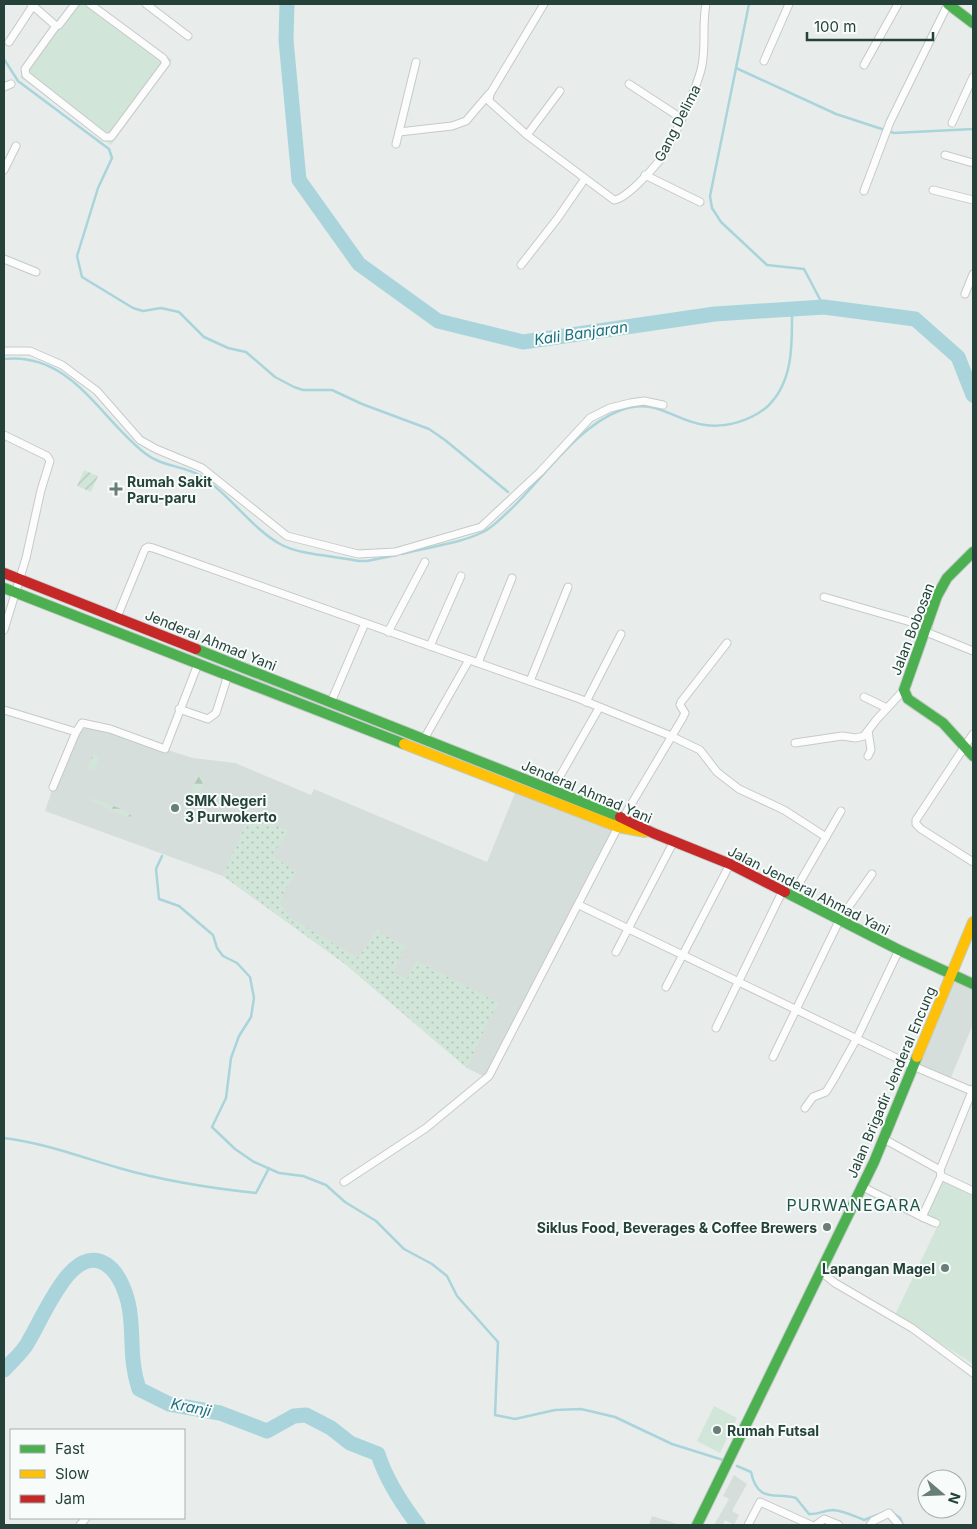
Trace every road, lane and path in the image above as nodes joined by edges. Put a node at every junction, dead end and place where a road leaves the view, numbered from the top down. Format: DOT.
graph roads {
  1 [pos="32,4"];
  2 [pos="75,4"];
  3 [pos="90,4"];
  4 [pos="146,4"];
  5 [pos="544,4"];
  6 [pos="706,4"];
  7 [pos="789,4"];
  8 [pos="898,4"];
  9 [pos="948,4"];
  10 [pos="973,23"];
  11 [pos="56,26"];
  12 [pos="188,36"];
  13 [pos="9,42"];
  14 [pos="764,61"];
  15 [pos="416,62"];
  16 [pos="864,65"];
  17 [pos="973,77"];
  18 [pos="12,84"];
  19 [pos="629,84"];
  20 [pos="4,88"];
  21 [pos="491,91"];
  22 [pos="560,92"];
  23 [pos="681,118"];
  24 [pos="952,123"];
  25 [pos="399,132"];
  26 [pos="527,135"];
  27 [pos="396,144"];
  28 [pos="16,146"];
  29 [pos="945,155"];
  30 [pos="973,163"];
  31 [pos="4,170"];
  32 [pos="645,175"];
  33 [pos="584,180"];
  34 [pos="933,190"];
  35 [pos="864,191"];
  36 [pos="973,200"];
  37 [pos="700,202"];
  38 [pos="4,259"];
  39 [pos="521,265"];
  40 [pos="36,272"];
  41 [pos="973,274"];
  42 [pos="965,294"];
  43 [pos="4,351"];
  44 [pos="663,405"];
  45 [pos="4,435"];
  46 [pos="973,552"];
  47 [pos="425,562"];
  48 [pos="4,573"];
  49 [pos="461,576"];
  50 [pos="512,578"];
  51 [pos="20,580"];
  52 [pos="4,588"];
  53 [pos="568,588"];
  54 [pos="14,592"];
  55 [pos="824,597"];
  56 [pos="117,617"];
  57 [pos="365,623"];
  58 [pos="140,626"];
  59 [pos="927,629"];
  60 [pos="4,630"];
  61 [pos="388,632"];
  62 [pos="621,634"];
  63 [pos="135,639"];
  64 [pos="727,643"];
  65 [pos="430,646"];
  66 [pos="973,652"];
  67 [pos="469,660"];
  68 [pos="478,663"];
  69 [pos="198,664"];
  70 [pos="249,670"];
  71 [pos="228,676"];
  72 [pos="530,681"];
  73 [pos="245,682"];
  74 [pos="904,690"];
  75 [pos="864,697"];
  76 [pos="331,702"];
  77 [pos="586,702"];
  78 [pos="599,708"];
  79 [pos="887,708"];
  80 [pos="179,709"];
  81 [pos="4,710"];
  82 [pos="868,731"];
  83 [pos="76,732"];
  84 [pos="973,734"];
  85 [pos="671,736"];
  86 [pos="424,739"];
  87 [pos="795,743"];
  88 [pos="964,746"];
  89 [pos="868,756"];
  90 [pos="973,756"];
  91 [pos="54,787"];
  92 [pos="552,790"];
  93 [pos="841,811"];
  94 [pos="620,822"];
  95 [pos="653,833"];
  96 [pos="826,837"];
  97 [pos="674,841"];
  98 [pos="973,862"];
  99 [pos="730,864"];
  100 [pos="872,874"];
  101 [pos="788,892"];
  102 [pos="579,905"];
  103 [pos="840,919"];
  104 [pos="973,922"];
  105 [pos="630,929"];
  106 [pos="899,950"];
  107 [pos="616,952"];
  108 [pos="682,956"];
  109 [pos="952,974"];
  110 [pos="737,982"];
  111 [pos="973,984"];
  112 [pos="666,987"];
  113 [pos="795,1008"];
  114 [pos="716,1028"];
  115 [pos="857,1038"];
  116 [pos="773,1057"];
  117 [pos="913,1066"];
  118 [pos="973,1090"];
  119 [pos="805,1108"];
  120 [pos="884,1139"];
  121 [pos="940,1173"];
  122 [pos="344,1182"];
  123 [pos="861,1186"];
  124 [pos="973,1190"];
  125 [pos="922,1217"];
  126 [pos="936,1223"];
  127 [pos="821,1272"];
  128 [pos="973,1372"];
  129 [pos="697,1525"];
  130 [pos="748,1525"];
  131 [pos="811,1525"];
  132 [pos="816,1525"];
  133 [pos="839,1525"];
  134 [pos="870,1525"];
  135 [pos="899,1525"];
  1 -- 11 [label="street"];
  1 -- 13 [label="street"];
  2 -- 11 [label="street"];
  3 -- 11 [label="street"];
  4 -- 12 [label="street"];
  5 -- 21 [label="street"];
  6 -- 23 [label="street, Gang Delima"];
  7 -- 14 [label="street"];
  8 -- 16 [label="street"];
  9 -- 10 [label="main road"];
  9 -- 35 [label="street"];
  15 -- 25 [label="street"];
  17 -- 24 [label="street"];
  18 -- 20 [label="street"];
  19 -- 23 [label="street"];
  21 -- 25 [label="street"];
  21 -- 26 [label="street, Gang Delima"];
  22 -- 26 [label="street"];
  23 -- 32 [label="street, Gang Delima"];
  25 -- 27 [label="street"];
  26 -- 33 [label="street, Gang Delima"];
  28 -- 31 [label="street"];
  29 -- 30 [label="street"];
  32 -- 33 [label="street, Gang Delima"];
  32 -- 37 [label="street"];
  33 -- 39 [label="street"];
  34 -- 36 [label="street"];
  38 -- 40 [label="street"];
  41 -- 42 [label="street"];
  43 -- 44 [label="street"];
  45 -- 51 [label="street"];
  46 -- 59 [label="main road, Jalan Bobosan"];
  47 -- 61 [label="street"];
  48 -- 51 [label="main road, Jenderal Ahmad Yani"];
  49 -- 65 [label="street"];
  50 -- 68 [label="street"];
  51 -- 54 [label="street"];
  51 -- 56 [label="main road, Jenderal Ahmad Yani"];
  52 -- 54 [label="main road, Jenderal Ahmad Yani"];
  53 -- 72 [label="street"];
  54 -- 60 [label="street"];
  54 -- 63 [label="main road, Jenderal Ahmad Yani"];
  55 -- 59 [label="street"];
  56 -- 57 [label="street"];
  56 -- 58 [label="main road, Jenderal Ahmad Yani"];
  57 -- 61 [label="street"];
  57 -- 76 [label="street"];
  58 -- 63 [label="main road"];
  58 -- 70 [label="main road, Jenderal Ahmad Yani"];
  59 -- 66 [label="street"];
  59 -- 74 [label="main road, Jalan Bobosan"];
  61 -- 65 [label="street"];
  62 -- 77 [label="street"];
  63 -- 69 [label="main road, Jenderal Ahmad Yani"];
  64 -- 85 [label="street"];
  65 -- 67 [label="street"];
  67 -- 68 [label="street"];
  67 -- 86 [label="street"];
  68 -- 72 [label="street"];
  69 -- 71 [label="main road, Jenderal Ahmad Yani"];
  69 -- 80 [label="street"];
  70 -- 73 [label="main road"];
  70 -- 76 [label="main road, Jenderal Ahmad Yani"];
  71 -- 73 [label="main road, Jenderal Ahmad Yani"];
  71 -- 80 [label="street"];
  72 -- 77 [label="street"];
  73 -- 94 [label="main road, Jenderal Ahmad Yani"];
  74 -- 79 [label="street"];
  74 -- 88 [label="main road, Jalan Bobosan"];
  75 -- 79 [label="street"];
  76 -- 86 [label="main road, Jenderal Ahmad Yani"];
  77 -- 78 [label="street"];
  78 -- 85 [label="street"];
  78 -- 92 [label="street"];
  79 -- 82 [label="street"];
  80 -- 83 [label="street"];
  81 -- 83 [label="street"];
  82 -- 87 [label="street"];
  82 -- 89 [label="street"];
  83 -- 91 [label="street"];
  84 -- 88 [label="street"];
  85 -- 94 [label="street"];
  85 -- 96 [label="street"];
  86 -- 92 [label="main road, Jenderal Ahmad Yani"];
  88 -- 90 [label="main road, Jalan Bobosan"];
  88 -- 98 [label="street"];
  92 -- 94 [label="main road, Jenderal Ahmad Yani"];
  93 -- 96 [label="street"];
  94 -- 95 [label="main road, Jenderal Ahmad Yani"];
  94 -- 102 [label="street"];
  95 -- 97 [label="main road, Jalan Jenderal Ahmad Yani"];
  96 -- 101 [label="street"];
  97 -- 99 [label="main road, Jalan Jenderal Ahmad Yani"];
  97 -- 105 [label="street"];
  99 -- 101 [label="main road, Jalan Jenderal Ahmad Yani"];
  99 -- 108 [label="street"];
  100 -- 103 [label="street"];
  101 -- 103 [label="main road, Jalan Jenderal Ahmad Yani"];
  101 -- 110 [label="street"];
  102 -- 105 [label="street"];
  102 -- 122 [label="street"];
  103 -- 106 [label="main road, Jalan Jenderal Ahmad Yani"];
  103 -- 113 [label="street"];
  104 -- 109 [label="main road"];
  105 -- 107 [label="street"];
  105 -- 108 [label="street"];
  106 -- 109 [label="main road, Jalan Jenderal Ahmad Yani"];
  106 -- 115 [label="street"];
  108 -- 110 [label="street"];
  108 -- 112 [label="street"];
  109 -- 111 [label="main road, Jalan Jenderal Ahmad Yani"];
  109 -- 117 [label="main road, Jalan Brigadir Jenderal Encung"];
  110 -- 113 [label="street"];
  110 -- 114 [label="street"];
  113 -- 115 [label="street"];
  113 -- 116 [label="street"];
  115 -- 117 [label="street"];
  115 -- 119 [label="street"];
  117 -- 118 [label="street"];
  117 -- 120 [label="main road, Jalan Brigadir Jenderal Encung"];
  118 -- 121 [label="street"];
  120 -- 121 [label="street"];
  120 -- 123 [label="main road, Jalan Brigadir Jenderal Encung"];
  121 -- 124 [label="street"];
  121 -- 125 [label="street"];
  123 -- 125 [label="street"];
  123 -- 127 [label="main road, Jalan Brigadir Jenderal Encung"];
  125 -- 126 [label="street"];
  127 -- 128 [label="street"];
  127 -- 129 [label="main road, Jalan Brigadir Jenderal Encung"];
  130 -- 131 [label="street"];
  132 -- 133 [label="street"];
  134 -- 135 [label="street"];
}
